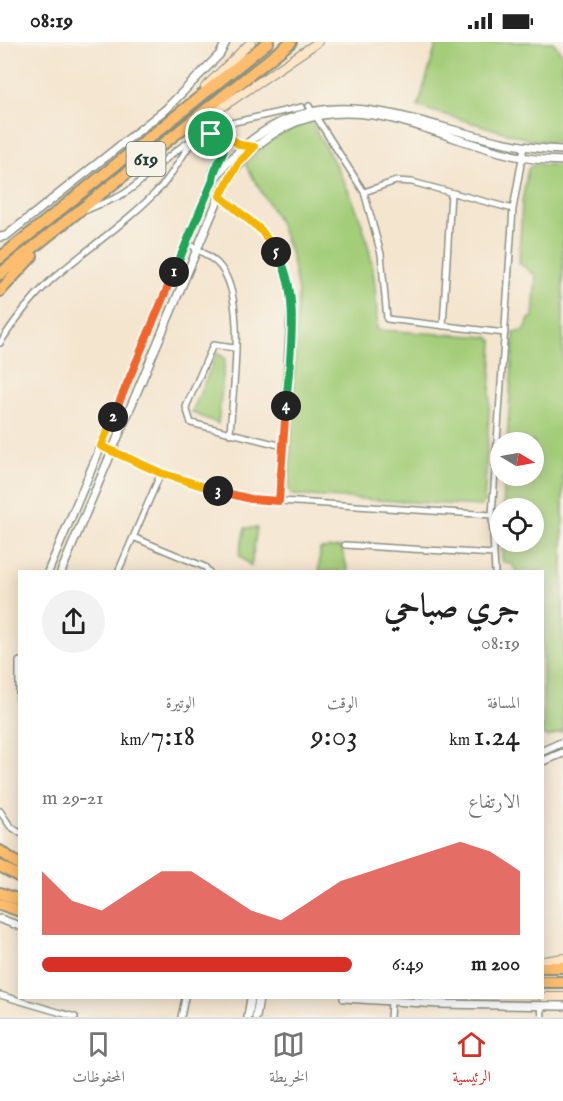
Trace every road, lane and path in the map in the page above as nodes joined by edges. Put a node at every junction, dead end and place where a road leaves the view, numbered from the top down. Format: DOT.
graph roads {
  1 [pos="226,42"];
  2 [pos="251,42"];
  3 [pos="268,42"];
  4 [pos="291,42"];
  5 [pos="318,42"];
  6 [pos="347,101"];
  7 [pos="370,102"];
  8 [pos="306,106"];
  9 [pos="315,116"];
  10 [pos="172,119"];
  11 [pos="211,134"];
  12 [pos="194,140"];
  13 [pos="240,145"];
  14 [pos="254,147"];
  15 [pos="524,147"];
  16 [pos="563,150"];
  17 [pos="521,157"];
  18 [pos="563,161"];
  19 [pos="213,180"];
  20 [pos="111,187"];
  21 [pos="364,192"];
  22 [pos="451,193"];
  23 [pos="220,196"];
  24 [pos="513,209"];
  25 [pos="80,213"];
  26 [pos="50,218"];
  27 [pos="0,237"];
  28 [pos="186,242"];
  29 [pos="197,249"];
  30 [pos="0,250"];
  31 [pos="0,258"];
  32 [pos="0,274"];
  33 [pos="0,291"];
  34 [pos="443,326"];
  35 [pos="505,333"];
  36 [pos="0,343"];
  37 [pos="234,348"];
  38 [pos="230,434"];
  39 [pos="101,446"];
  40 [pos="283,446"];
  41 [pos="112,451"];
  42 [pos="161,473"];
  43 [pos="493,498"];
  44 [pos="279,501"];
  45 [pos="490,514"];
  46 [pos="133,537"];
  47 [pos="345,545"];
  48 [pos="494,554"];
  49 [pos="49,570"];
  50 [pos="62,570"];
  51 [pos="119,570"];
  52 [pos="207,570"];
  53 [pos="495,570"];
  54 [pos="563,742"];
  55 [pos="563,753"];
  56 [pos="544,756"];
  57 [pos="0,811"];
  58 [pos="18,831"];
  59 [pos="0,852"];
  60 [pos="18,864"];
  61 [pos="0,866"];
  62 [pos="18,876"];
  63 [pos="0,893"];
  64 [pos="18,899"];
  65 [pos="0,904"];
  66 [pos="18,910"];
  67 [pos="0,919"];
  68 [pos="18,925"];
  69 [pos="563,958"];
  70 [pos="544,961"];
  71 [pos="544,967"];
  72 [pos="563,967"];
  73 [pos="544,982"];
  74 [pos="563,982"];
  75 [pos="0,995"];
  76 [pos="544,997"];
  77 [pos="563,997"];
  78 [pos="185,999"];
  79 [pos="251,999"];
  80 [pos="259,999"];
  81 [pos="356,999"];
  82 [pos="391,1002"];
  83 [pos="541,1006"];
  84 [pos="563,1006"];
  85 [pos="65,1016"];
  86 [pos="75,1017"];
  87 [pos="181,1017"];
  88 [pos="248,1017"];
  89 [pos="256,1017"];
  90 [pos="390,1017"];
  91 [pos="542,1017"];
  1 -- 27 [label="street"];
  2 -- 10 [label="main road"];
  3 -- 10 [label="highway, 619"];
  4 -- 20 [label="highway, 619"];
  5 -- 20 [label="main road"];
  6 -- 8 [label="street"];
  7 -- 15 [label="street"];
  8 -- 9 [label="street"];
  8 -- 12 [label="street"];
  8 -- 13 [label="street"];
  9 -- 14 [label="street"];
  9 -- 17 [label="street"];
  9 -- 21 [label="street"];
  10 -- 26 [label="highway, 619"];
  11 -- 12 [label="street"];
  11 -- 13 [label="street"];
  11 -- 19 [label="street"];
  12 -- 25 [label="street"];
  12 -- 36 [label="street"];
  13 -- 14 [label="street"];
  13 -- 19 [label="street"];
  14 -- 23 [label="street"];
  15 -- 16 [label="street"];
  15 -- 17 [label="street"];
  17 -- 18 [label="street"];
  17 -- 24 [label="street"];
  19 -- 28 [label="street"];
  20 -- 25 [label="highway, 619"];
  21 -- 22 [label="street"];
  21 -- 34 [label="street"];
  22 -- 24 [label="street"];
  22 -- 34 [label="street"];
  23 -- 29 [label="street"];
  23 -- 40 [label="street"];
  24 -- 35 [label="street"];
  25 -- 32 [label="highway, 619"];
  25 -- 33 [label="highway"];
  26 -- 30 [label="highway"];
  26 -- 31 [label="highway, 619"];
  28 -- 29 [label="street"];
  28 -- 39 [label="street"];
  29 -- 37 [label="street"];
  29 -- 41 [label="street"];
  34 -- 35 [label="street"];
  35 -- 43 [label="street"];
  37 -- 38 [label="street"];
  37 -- 38 [label="street"];
  38 -- 40 [label="street"];
  39 -- 41 [label="street"];
  39 -- 49 [label="street"];
  40 -- 44 [label="street"];
  41 -- 42 [label="street"];
  41 -- 50 [label="street"];
  42 -- 44 [label="street"];
  42 -- 46 [label="street"];
  44 -- 45 [label="street"];
  46 -- 51 [label="street"];
  46 -- 52 [label="street"];
  47 -- 48 [label="street"];
  48 -- 53 [label="street"];
  54 -- 56 [label="street"];
  55 -- 56 [label="street"];
  57 -- 58 [label="street"];
  59 -- 60 [label="highway"];
  61 -- 62 [label="highway"];
  63 -- 64 [label="highway"];
  65 -- 66 [label="highway"];
  67 -- 68 [label="street"];
  69 -- 70 [label="main road"];
  71 -- 72 [label="highway"];
  73 -- 74 [label="highway"];
  75 -- 85 [label="street"];
  76 -- 77 [label="main road"];
  78 -- 87 [label="street"];
  79 -- 88 [label="street"];
  80 -- 89 [label="street"];
  81 -- 82 [label="street"];
  82 -- 83 [label="street"];
  82 -- 90 [label="street"];
  83 -- 84 [label="street"];
  83 -- 91 [label="street"];
  85 -- 86 [label="street"];
}
